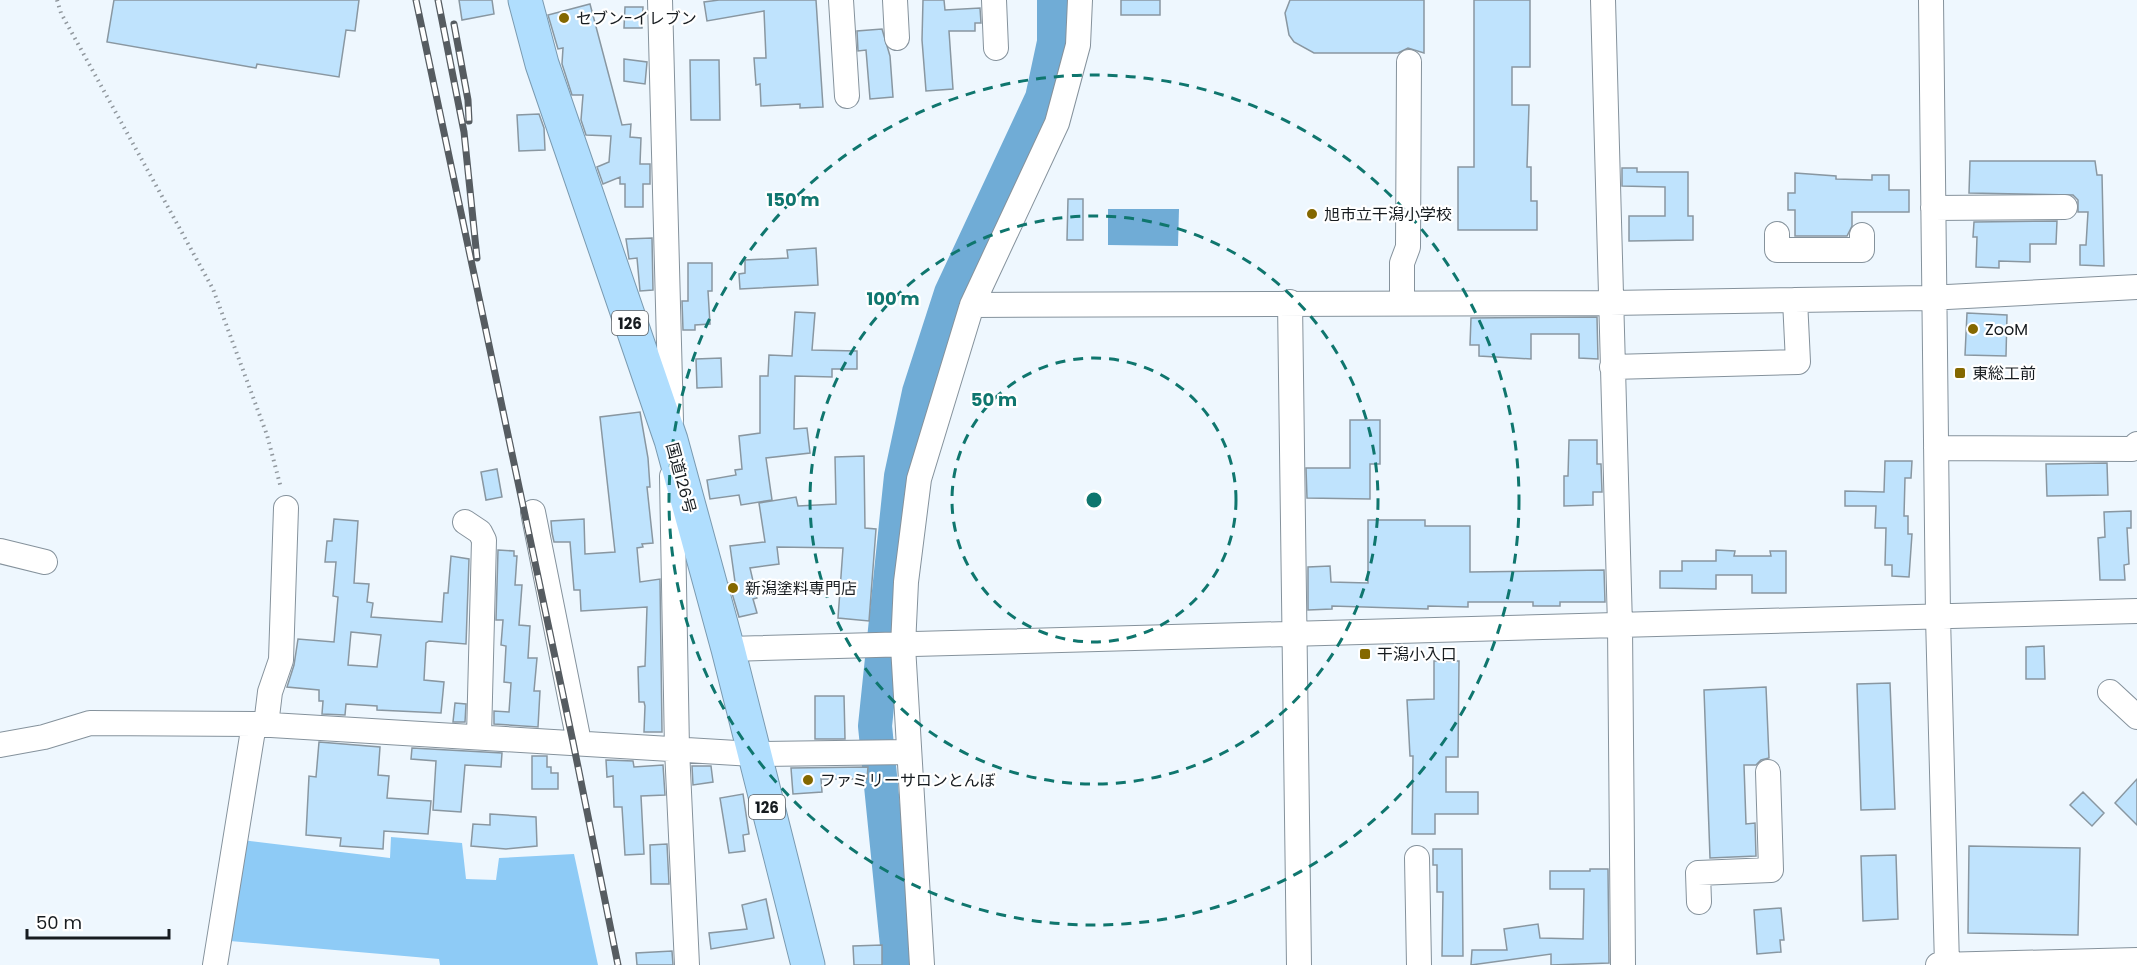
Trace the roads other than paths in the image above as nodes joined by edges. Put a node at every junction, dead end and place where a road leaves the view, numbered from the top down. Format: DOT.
graph roads {
  1 [pos="525,0"];
  2 [pos="660,0"];
  3 [pos="841,0"];
  4 [pos="895,0"];
  5 [pos="994,0"];
  6 [pos="1080,0"];
  7 [pos="1603,0"];
  8 [pos="1931,0"];
  9 [pos="897,38"];
  10 [pos="996,48"];
  11 [pos="1409,62"];
  12 [pos="847,96"];
  13 [pos="2065,207"];
  14 [pos="1934,208"];
  15 [pos="1777,234"];
  16 [pos="1862,235"];
  17 [pos="2137,286"];
  18 [pos="1934,298"];
  19 [pos="1795,300"];
  20 [pos="1290,302"];
  21 [pos="1402,303"];
  22 [pos="1610,303"];
  23 [pos="972,305"];
  24 [pos="1612,367"];
  25 [pos="671,440"];
  26 [pos="2137,444"];
  27 [pos="1936,448"];
  28 [pos="286,508"];
  29 [pos="532,512"];
  30 [pos="465,522"];
  31 [pos="0,551"];
  32 [pos="45,562"];
  33 [pos="2137,611"];
  34 [pos="1938,616"];
  35 [pos="1620,626"];
  36 [pos="1294,634"];
  37 [pos="903,646"];
  38 [pos="728,649"];
  39 [pos="2110,692"];
  40 [pos="2137,717"];
  41 [pos="260,724"];
  42 [pos="478,736"];
  43 [pos="579,742"];
  44 [pos="0,745"];
  45 [pos="677,749"];
  46 [pos="909,752"];
  47 [pos="753,754"];
  48 [pos="1768,772"];
  49 [pos="1417,858"];
  50 [pos="1699,902"];
  51 [pos="2137,960"];
  52 [pos="215,965"];
  53 [pos="687,965"];
  54 [pos="808,965"];
  55 [pos="922,965"];
  56 [pos="1299,965"];
  57 [pos="1419,965"];
  58 [pos="1623,965"];
  59 [pos="1938,965"];
  60 [pos="1947,965"];
  1 -- 25 [label="highway, 国道126号 / 126"];
  2 -- 25 [label="street"];
  3 -- 12 [label="street"];
  4 -- 9 [label="street"];
  5 -- 10 [label="street"];
  6 -- 23 [label="street"];
  7 -- 22 [label="street"];
  8 -- 14 [label="street"];
  11 -- 21 [label="street"];
  13 -- 14 [label="street"];
  14 -- 18 [label="street"];
  15 -- 16 [label="street"];
  17 -- 18 [label="street"];
  18 -- 19 [label="street"];
  18 -- 27 [label="street"];
  19 -- 22 [label="street"];
  19 -- 24 [label="street"];
  20 -- 21 [label="street"];
  20 -- 23 [label="street"];
  20 -- 36 [label="street"];
  21 -- 22 [label="street"];
  22 -- 24 [label="street"];
  23 -- 37 [label="street"];
  24 -- 35 [label="street"];
  25 -- 38 [label="highway, 国道126号 / 126"];
  25 -- 45 [label="street"];
  26 -- 27 [label="street"];
  27 -- 34 [label="street"];
  28 -- 41 [label="street"];
  29 -- 43 [label="street"];
  30 -- 42 [label="street"];
  31 -- 32 [label="street"];
  33 -- 34 [label="street"];
  34 -- 35 [label="street"];
  34 -- 60 [label="street"];
  35 -- 36 [label="street"];
  35 -- 58 [label="street"];
  36 -- 37 [label="street"];
  36 -- 56 [label="street"];
  37 -- 38 [label="street"];
  37 -- 46 [label="street"];
  38 -- 47 [label="highway, 国道126号 / 126"];
  39 -- 40 [label="street"];
  41 -- 42 [label="street"];
  41 -- 44 [label="street"];
  41 -- 52 [label="street"];
  42 -- 43 [label="street"];
  43 -- 45 [label="street"];
  45 -- 47 [label="street"];
  45 -- 53 [label="street"];
  46 -- 47 [label="street"];
  46 -- 55 [label="street"];
  47 -- 54 [label="highway, 国道126号 / 126"];
  48 -- 50 [label="street"];
  49 -- 57 [label="street"];
  51 -- 60 [label="street"];
  59 -- 60 [label="street"];
}
